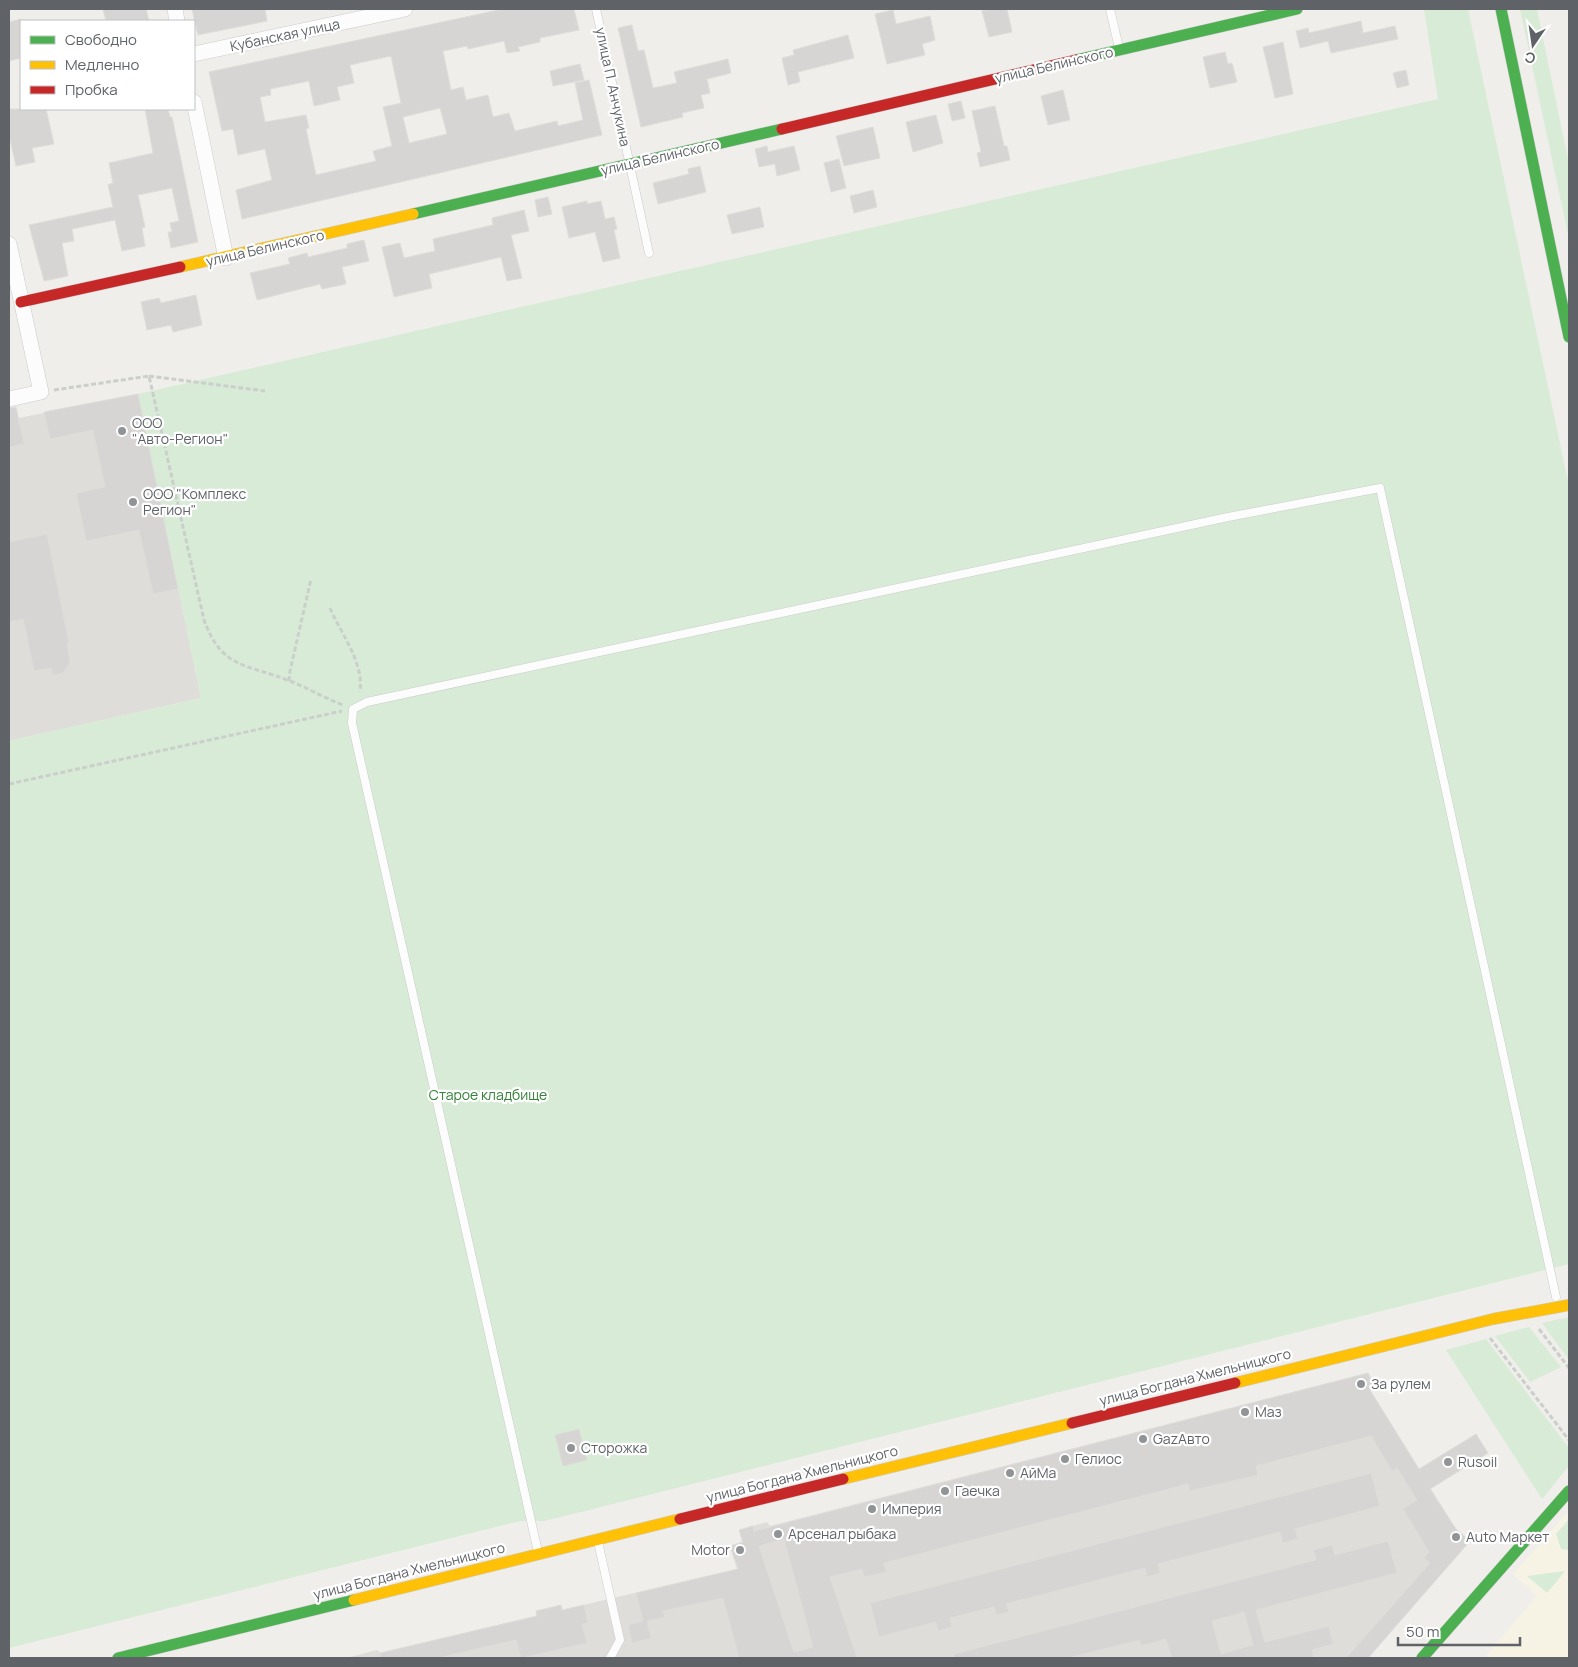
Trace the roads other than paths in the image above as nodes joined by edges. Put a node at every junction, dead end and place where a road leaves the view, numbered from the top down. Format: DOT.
graph roads {
  1 [pos="405,9"];
  2 [pos="596,9"];
  3 [pos="1110,9"];
  4 [pos="1297,9"];
  5 [pos="1501,9"];
  6 [pos="1119,50"];
  7 [pos="195,54"];
  8 [pos="195,107"];
  9 [pos="630,164"];
  10 [pos="9,244"];
  11 [pos="649,253"];
  12 [pos="226,258"];
  13 [pos="21,302"];
  14 [pos="1569,337"];
  15 [pos="9,399"];
  16 [pos="1569,1291"];
  17 [pos="1556,1297"];
  18 [pos="1569,1305"];
  19 [pos="1493,1319"];
  20 [pos="1569,1491"];
  21 [pos="598,1540"];
  22 [pos="538,1554"];
  23 [pos="118,1658"];
  24 [pos="610,1658"];
  25 [pos="1422,1658"];
  1 -- 7 [label="street, Кубанская улица"];
  2 -- 9 [label="lane, улица П. Анчукина"];
  3 -- 6 [label="lane"];
  4 -- 6 [label="main road, улица Белинского"];
  5 -- 14 [label="main road"];
  6 -- 9 [label="main road, улица Белинского"];
  8 -- 12 [label="street"];
  9 -- 11 [label="lane, улица П. Анчукина"];
  9 -- 12 [label="main road, улица Белинского"];
  10 -- 13 [label="street"];
  12 -- 13 [label="main road, улица Белинского"];
  13 -- 15 [label="street"];
  16 -- 17 [label="main road, улица Богдана Хмельницкого"];
  17 -- 19 [label="main road, улица Богдана Хмельницкого"];
  17 -- 22 [label="lane"];
  18 -- 19 [label="main road, улица Богдана Хмельницкого"];
  19 -- 21 [label="main road, улица Богдана Хмельницкого"];
  20 -- 25 [label="main road"];
  21 -- 22 [label="main road, улица Богдана Хмельницкого"];
  21 -- 24 [label="lane"];
  22 -- 23 [label="main road, улица Богдана Хмельницкого"];
}
